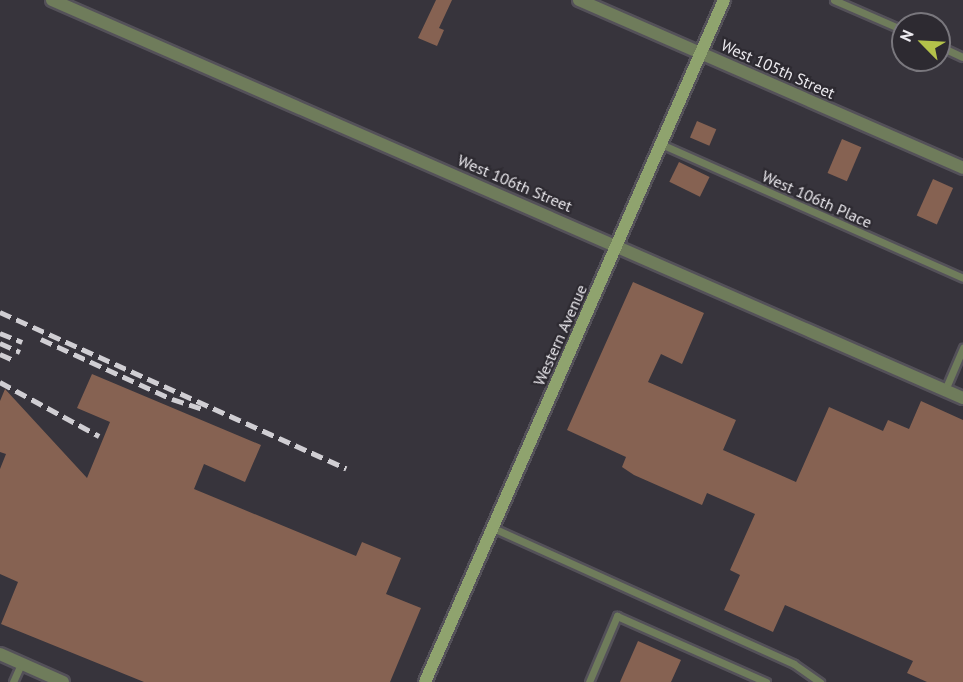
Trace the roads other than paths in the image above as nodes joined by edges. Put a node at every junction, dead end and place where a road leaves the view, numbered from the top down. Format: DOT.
graph roads {
  1 [pos="52,0"];
  2 [pos="579,0"];
  3 [pos="724,0"];
  4 [pos="834,0"];
  5 [pos="891,25"];
  6 [pos="700,53"];
  7 [pos="661,144"];
  8 [pos="963,168"];
  9 [pos="617,246"];
  10 [pos="963,278"];
  11 [pos="963,348"];
  12 [pos="945,390"];
  13 [pos="963,398"];
  14 [pos="493,528"];
  15 [pos="0,654"];
  16 [pos="21,664"];
  17 [pos="56,681"];
  18 [pos="13,682"];
  19 [pos="425,682"];
  20 [pos="589,682"];
  21 [pos="766,682"];
  22 [pos="820,682"];
  1 -- 9 [label="street, West 106th Street"];
  2 -- 6 [label="street, West 105th Street"];
  3 -- 6 [label="street, Western Avenue"];
  4 -- 5 [label="lane"];
  6 -- 7 [label="street, Western Avenue"];
  6 -- 8 [label="street, West 105th Street"];
  7 -- 9 [label="street, Western Avenue"];
  7 -- 10 [label="lane, West 106th Place"];
  9 -- 12 [label="street, West 106th Street"];
  9 -- 14 [label="street, Western Avenue"];
  11 -- 12 [label="lane"];
  12 -- 13 [label="street, West 106th Street"];
  14 -- 19 [label="street, Western Avenue"];
  14 -- 22 [label="lane"];
  15 -- 16 [label="street"];
  16 -- 17 [label="street"];
  16 -- 18 [label="lane"];
  20 -- 21 [label="lane"];
}
